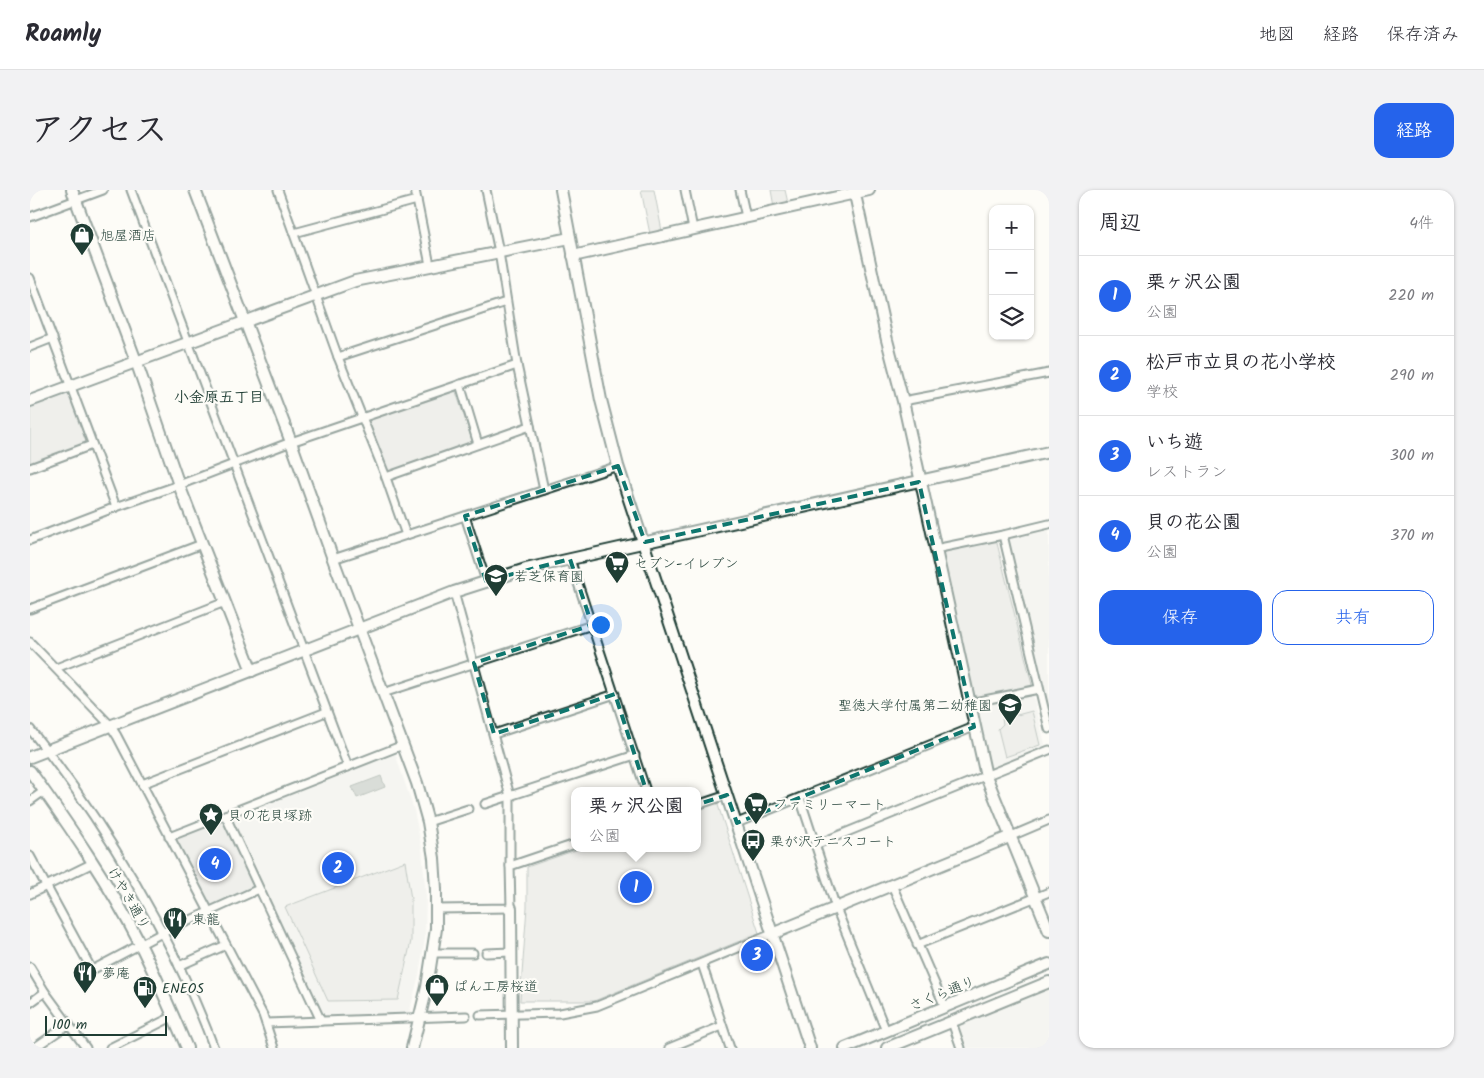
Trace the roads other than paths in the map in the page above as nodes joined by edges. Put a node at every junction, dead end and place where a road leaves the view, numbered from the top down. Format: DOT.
graph roads {
  1 [pos="103,190"];
  2 [pos="131,190"];
  3 [pos="196,190"];
  4 [pos="278,190"];
  5 [pos="415,190"];
  6 [pos="486,190"];
  7 [pos="561,190"];
  8 [pos="685,190"];
  9 [pos="740,190"];
  10 [pos="869,190"];
  11 [pos="854,192"];
  12 [pos="74,195"];
  13 [pos="418,200"];
  14 [pos="30,217"];
  15 [pos="746,217"];
  16 [pos="693,229"];
  17 [pos="294,232"];
  18 [pos="570,238"];
  19 [pos="499,252"];
  20 [pos="573,256"];
  21 [pos="430,265"];
  22 [pos="30,280"];
  23 [pos="317,295"];
  24 [pos="506,302"];
  25 [pos="244,321"];
  26 [pos="53,338"];
  27 [pos="188,342"];
  28 [pos="30,347"];
  29 [pos="338,357"];
  30 [pos="136,361"];
  31 [pos="518,365"];
  32 [pos="1049,373"];
  33 [pos="460,384"];
  34 [pos="70,386"];
  35 [pos="30,401"];
  36 [pos="903,402"];
  37 [pos="364,418"];
  38 [pos="530,426"];
  39 [pos="291,442"];
  40 [pos="478,444"];
  41 [pos="92,445"];
  42 [pos="1049,452"];
  43 [pos="233,463"];
  44 [pos="618,466"];
  45 [pos="30,468"];
  46 [pos="386,477"];
  47 [pos="919,482"];
  48 [pos="179,485"];
  49 [pos="544,490"];
  50 [pos="116,507"];
  51 [pos="465,516"];
  52 [pos="1049,524"];
  53 [pos="406,535"];
  54 [pos="1003,535"];
  55 [pos="30,540"];
  56 [pos="645,542"];
  57 [pos="202,544"];
  58 [pos="934,549"];
  59 [pos="333,559"];
  60 [pos="570,559"];
  61 [pos="486,581"];
  62 [pos="454,592"];
  63 [pos="225,602"];
  64 [pos="30,609"];
  65 [pos="592,625"];
  66 [pos="359,630"];
  67 [pos="30,642"];
  68 [pos="304,651"];
  69 [pos="474,663"];
  70 [pos="56,668"];
  71 [pos="252,671"];
  72 [pos="1039,689"];
  73 [pos="383,692"];
  74 [pos="614,694"];
  75 [pos="969,703"];
  76 [pos="326,712"];
  77 [pos="110,725"];
  78 [pos="974,727"];
  79 [pos="30,729"];
  80 [pos="1049,729"];
  81 [pos="494,734"];
  82 [pos="403,745"];
  83 [pos="1049,750"];
  84 [pos="46,751"];
  85 [pos="635,755"];
  86 [pos="30,757"];
  87 [pos="348,767"];
  88 [pos="30,771"];
  89 [pos="986,776"];
  90 [pos="142,784"];
  91 [pos="645,787"];
  92 [pos="44,791"];
  93 [pos="727,795"];
  94 [pos="510,796"];
  95 [pos="800,798"];
  96 [pos="30,801"];
  97 [pos="701,803"];
  98 [pos="485,804"];
  99 [pos="468,809"];
  100 [pos="225,815"];
  101 [pos="1049,820"];
  102 [pos="428,822"];
  103 [pos="736,823"];
  104 [pos="169,837"];
  105 [pos="1010,837"];
  106 [pos="571,845"];
  107 [pos="815,845"];
  108 [pos="30,856"];
  109 [pos="93,863"];
  110 [pos="510,866"];
  111 [pos="892,885"];
  112 [pos="46,886"];
  113 [pos="259,889"];
  114 [pos="1049,892"];
  115 [pos="30,894"];
  116 [pos="1035,898"];
  117 [pos="511,908"];
  118 [pos="836,908"];
  119 [pos="437,909"];
  120 [pos="209,912"];
  121 [pos="1049,931"];
  122 [pos="162,934"];
  123 [pos="772,934"];
  124 [pos="140,944"];
  125 [pos="226,945"];
  126 [pos="917,945"];
  127 [pos="511,952"];
  128 [pos="472,953"];
  129 [pos="486,953"];
  130 [pos="433,954"];
  131 [pos="702,964"];
  132 [pos="1049,964"];
  133 [pos="179,966"];
  134 [pos="30,967"];
  135 [pos="1049,982"];
  136 [pos="46,992"];
  137 [pos="30,1002"];
  138 [pos="945,1007"];
  139 [pos="512,1014"];
  140 [pos="480,1015"];
  141 [pos="174,1016"];
  142 [pos="466,1016"];
  143 [pos="420,1017"];
  144 [pos="321,1020"];
  145 [pos="952,1022"];
  146 [pos="266,1023"];
  147 [pos="69,1024"];
  148 [pos="722,1026"];
  149 [pos="886,1031"];
  150 [pos="890,1047"];
  151 [pos="34,1048"];
  152 [pos="86,1048"];
  153 [pos="110,1048"];
  154 [pos="187,1048"];
  155 [pos="214,1048"];
  156 [pos="274,1048"];
  157 [pos="412,1048"];
  158 [pos="512,1048"];
  159 [pos="669,1048"];
  160 [pos="730,1048"];
  161 [pos="810,1048"];
  162 [pos="845,1048"];
  163 [pos="961,1048"];
  1 -- 12 [label="street"];
  2 -- 27 [label="street"];
  3 -- 25 [label="street"];
  4 -- 17 [label="street"];
  5 -- 13 [label="street"];
  6 -- 19 [label="street"];
  7 -- 18 [label="street"];
  8 -- 16 [label="street"];
  9 -- 15 [label="street"];
  10 -- 11 [label="street"];
  11 -- 15 [label="street"];
  11 -- 36 [label="street"];
  12 -- 14 [label="street"];
  12 -- 30 [label="street"];
  13 -- 17 [label="street"];
  13 -- 21 [label="street"];
  15 -- 16 [label="street"];
  16 -- 20 [label="street"];
  17 -- 23 [label="street"];
  18 -- 19 [label="street"];
  18 -- 20 [label="street"];
  19 -- 21 [label="street"];
  19 -- 24 [label="street"];
  20 -- 44 [label="street"];
  21 -- 23 [label="street"];
  22 -- 26 [label="street"];
  23 -- 25 [label="street"];
  23 -- 29 [label="street"];
  24 -- 29 [label="street"];
  24 -- 31 [label="street"];
  25 -- 27 [label="street"];
  25 -- 39 [label="street"];
  26 -- 28 [label="street"];
  26 -- 34 [label="street"];
  27 -- 30 [label="street"];
  27 -- 43 [label="street"];
  29 -- 37 [label="street"];
  30 -- 34 [label="street"];
  30 -- 48 [label="street"];
  31 -- 33 [label="street"];
  31 -- 38 [label="street"];
  32 -- 36 [label="street"];
  33 -- 37 [label="street"];
  33 -- 40 [label="street"];
  34 -- 35 [label="street"];
  34 -- 41 [label="street"];
  36 -- 47 [label="street"];
  37 -- 39 [label="street"];
  37 -- 46 [label="street"];
  38 -- 40 [label="street"];
  38 -- 49 [label="street"];
  39 -- 43 [label="street"];
  39 -- 59 [label="street"];
  40 -- 46 [label="street"];
  41 -- 45 [label="street"];
  41 -- 50 [label="street"];
  42 -- 47 [label="street"];
  43 -- 48 [label="street"];
  43 -- 68 [label="street"];
  44 -- 49 [label="street"];
  44 -- 56 [label="street"];
  46 -- 53 [label="street"];
  47 -- 56 [label="street"];
  47 -- 58 [label="street"];
  48 -- 50 [label="street"];
  48 -- 57 [label="street"];
  49 -- 51 [label="street"];
  50 -- 55 [label="street"];
  51 -- 53 [label="street"];
  51 -- 61 [label="street"];
  52 -- 54 [label="street"];
  53 -- 59 [label="street"];
  54 -- 58 [label="street"];
  54 -- 72 [label="street"];
  56 -- 60 [label="street"];
  56 -- 93 [label="street"];
  57 -- 63 [label="street"];
  57 -- 64 [label="street"];
  58 -- 75 [label="street"];
  59 -- 66 [label="street"];
  60 -- 61 [label="street"];
  60 -- 65 [label="street"];
  61 -- 62 [label="street"];
  62 -- 66 [label="street"];
  62 -- 69 [label="street"];
  63 -- 70 [label="street"];
  63 -- 71 [label="street"];
  65 -- 69 [label="street"];
  65 -- 74 [label="street"];
  66 -- 68 [label="street"];
  66 -- 73 [label="street"];
  67 -- 70 [label="street"];
  68 -- 71 [label="street"];
  68 -- 76 [label="street"];
  69 -- 73 [label="street"];
  69 -- 81 [label="street"];
  70 -- 77 [label="street"];
  71 -- 77 [label="street"];
  72 -- 75 [label="street"];
  72 -- 80 [label="street"];
  73 -- 82 [label="street"];
  74 -- 81 [label="street"];
  74 -- 85 [label="street"];
  75 -- 78 [label="street"];
  76 -- 87 [label="street"];
  76 -- 90 [label="street"];
  77 -- 84 [label="street"];
  77 -- 90 [label="street"];
  78 -- 89 [label="street"];
  78 -- 95 [label="street"];
  79 -- 84 [label="street"];
  81 -- 94 [label="street"];
  82 -- 87 [label="street"];
  82 -- 102 [label="street"];
  83 -- 89 [label="street"];
  84 -- 86 [label="street"];
  84 -- 122 [label="street"];
  85 -- 91 [label="street"];
  85 -- 94 [label="street"];
  87 -- 100 [label="street"];
  88 -- 92 [label="street, けやき通り"];
  89 -- 105 [label="street"];
  89 -- 107 [label="street"];
  90 -- 104 [label="street"];
  92 -- 96 [label="street"];
  92 -- 109 [label="street, けやき通り"];
  93 -- 97 [label="street"];
  93 -- 103 [label="street"];
  94 -- 98 [label="street"];
  94 -- 110 [label="street"];
  95 -- 103 [label="street"];
  95 -- 107 [label="street"];
  99 -- 102 [label="street"];
  100 -- 104 [label="street"];
  100 -- 113 [label="street"];
  101 -- 105 [label="street"];
  102 -- 119 [label="street"];
  103 -- 123 [label="street"];
  104 -- 120 [label="street"];
  105 -- 111 [label="street"];
  105 -- 116 [label="street"];
  106 -- 110 [label="street"];
  107 -- 118 [label="street"];
  108 -- 112 [label="street"];
  109 -- 112 [label="street"];
  109 -- 124 [label="street, けやき通り"];
  110 -- 117 [label="street"];
  111 -- 118 [label="street"];
  111 -- 126 [label="street"];
  112 -- 115 [label="street"];
  112 -- 124 [label="street"];
  113 -- 120 [label="street"];
  113 -- 144 [label="street"];
  114 -- 116 [label="street"];
  116 -- 121 [label="street"];
  116 -- 126 [label="street"];
  117 -- 119 [label="street"];
  117 -- 127 [label="street"];
  118 -- 123 [label="street"];
  118 -- 149 [label="street"];
  119 -- 130 [label="street"];
  120 -- 122 [label="street"];
  120 -- 125 [label="street"];
  122 -- 124 [label="street"];
  122 -- 133 [label="street"];
  123 -- 131 [label="street"];
  123 -- 161 [label="street"];
  124 -- 141 [label="street, けやき通り"];
  125 -- 133 [label="street"];
  125 -- 146 [label="street"];
  126 -- 138 [label="street"];
  127 -- 129 [label="street"];
  127 -- 139 [label="street"];
  128 -- 130 [label="street"];
  130 -- 143 [label="street"];
  131 -- 139 [label="street"];
  131 -- 148 [label="street"];
  132 -- 138 [label="street, さくら通り"];
  133 -- 155 [label="street"];
  134 -- 136 [label="street"];
  135 -- 145 [label="street"];
  136 -- 137 [label="street"];
  136 -- 147 [label="street"];
  138 -- 145 [label="street"];
  138 -- 149 [label="street, さくら通り"];
  139 -- 140 [label="street"];
  139 -- 158 [label="street"];
  141 -- 153 [label="street"];
  141 -- 154 [label="street, けやき通り"];
  142 -- 143 [label="street"];
  143 -- 144 [label="street"];
  143 -- 157 [label="street"];
  144 -- 146 [label="street"];
  145 -- 150 [label="street"];
  145 -- 163 [label="street"];
  146 -- 156 [label="street"];
  147 -- 151 [label="street"];
  147 -- 152 [label="street"];
  148 -- 159 [label="street"];
  148 -- 160 [label="street"];
  149 -- 162 [label="street, さくら通り"];
}
